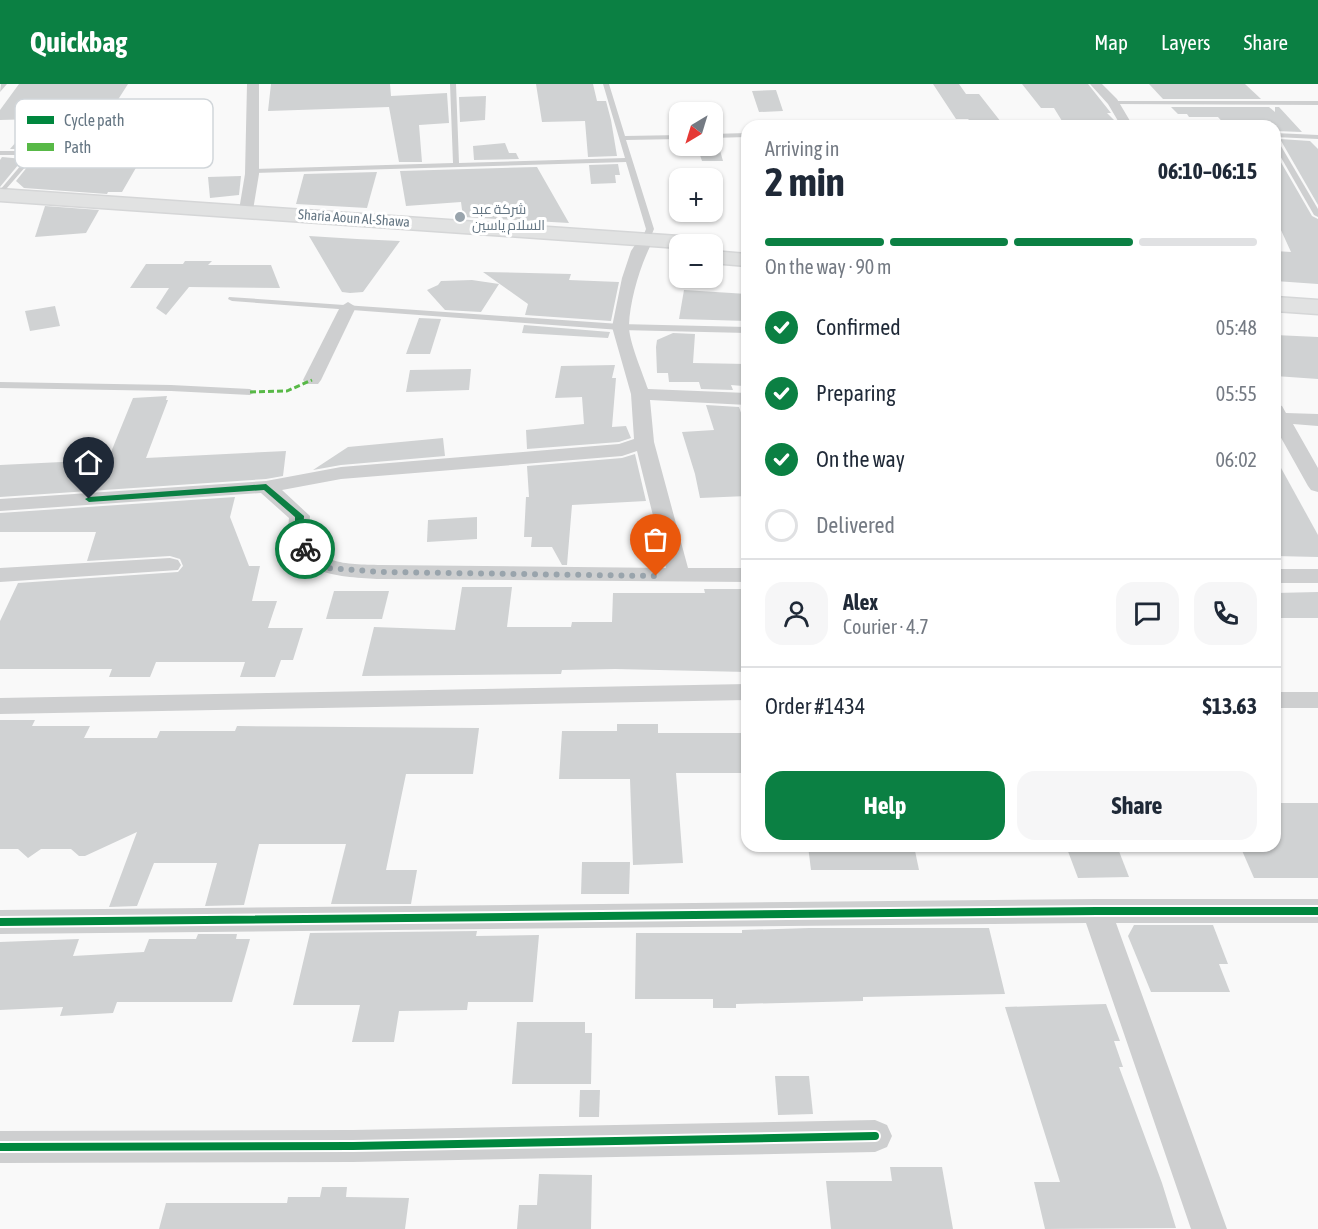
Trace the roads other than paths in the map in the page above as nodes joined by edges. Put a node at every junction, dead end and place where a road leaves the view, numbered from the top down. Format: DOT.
graph roads {
  1 [pos="4,84"];
  2 [pos="253,84"];
  3 [pos="453,84"];
  4 [pos="606,84"];
  5 [pos="1096,84"];
  6 [pos="0,90"];
  7 [pos="1113,102"];
  8 [pos="1318,103"];
  9 [pos="1124,120"];
  10 [pos="741,135"];
  11 [pos="1281,135"];
  12 [pos="723,136"];
  13 [pos="669,137"];
  14 [pos="1318,137"];
  15 [pos="623,138"];
  16 [pos="1281,151"];
  17 [pos="628,160"];
  18 [pos="456,164"];
  19 [pos="23,168"];
  20 [pos="252,171"];
  21 [pos="0,195"];
  22 [pos="0,206"];
  23 [pos="246,210"];
  24 [pos="1318,215"];
  25 [pos="642,245"];
  26 [pos="669,245"];
  27 [pos="723,246"];
  28 [pos="741,247"];
  29 [pos="669,251"];
  30 [pos="723,258"];
  31 [pos="741,259"];
  32 [pos="1281,291"];
  33 [pos="1318,294"];
  34 [pos="232,299"];
  35 [pos="1281,304"];
  36 [pos="348,307"];
  37 [pos="1318,307"];
  38 [pos="620,327"];
  39 [pos="741,330"];
  40 [pos="312,380"];
  41 [pos="0,385"];
  42 [pos="250,392"];
  43 [pos="640,394"];
  44 [pos="741,399"];
  45 [pos="1281,416"];
  46 [pos="1318,420"];
  47 [pos="1281,423"];
  48 [pos="644,442"];
  49 [pos="1318,486"];
  50 [pos="266,487"];
  51 [pos="0,505"];
  52 [pos="171,565"];
  53 [pos="0,575"];
  54 [pos="741,575"];
  55 [pos="679,576"];
  56 [pos="1281,576"];
  57 [pos="1318,576"];
  58 [pos="741,692"];
  59 [pos="1281,699"];
  60 [pos="1318,700"];
  61 [pos="0,706"];
  62 [pos="1097,911"];
  63 [pos="1318,911"];
  64 [pos="0,922"];
  65 [pos="875,1136"];
  66 [pos="0,1147"];
  67 [pos="1209,1229"];
  1 -- 6 [label="lane"];
  2 -- 20 [label="street"];
  3 -- 18 [label="lane"];
  4 -- 15 [label="lane"];
  5 -- 7 [label="street"];
  7 -- 8 [label="lane"];
  7 -- 9 [label="street"];
  10 -- 12 [label="lane"];
  11 -- 14 [label="lane"];
  13 -- 15 [label="lane"];
  15 -- 17 [label="lane"];
  16 -- 24 [label="lane"];
  17 -- 18 [label="lane"];
  17 -- 25 [label="lane"];
  18 -- 20 [label="lane"];
  19 -- 21 [label="lane"];
  20 -- 23 [label="street"];
  21 -- 23 [label="main road, Sharia Aoun Al-Shawa"];
  22 -- 25 [label="main road, Sharia Aoun Al-Shawa"];
  23 -- 25 [label="main road, Sharia Aoun Al-Shawa"];
  25 -- 26 [label="main road, Sharia Aoun Al-Shawa"];
  25 -- 29 [label="main road, Sharia Aoun Al-Shawa"];
  25 -- 38 [label="street"];
  27 -- 28 [label="main road"];
  30 -- 31 [label="main road"];
  32 -- 33 [label="main road"];
  34 -- 36 [label="lane"];
  35 -- 37 [label="main road"];
  36 -- 38 [label="lane"];
  36 -- 40 [label="street"];
  38 -- 39 [label="lane"];
  38 -- 43 [label="street"];
  41 -- 42 [label="lane"];
  43 -- 44 [label="street"];
  43 -- 48 [label="street"];
  45 -- 46 [label="street"];
  47 -- 49 [label="street"];
  48 -- 50 [label="street"];
  48 -- 55 [label="street"];
  50 -- 51 [label="street"];
  50 -- 55 [label="street"];
  52 -- 53 [label="street"];
  54 -- 55 [label="street"];
  56 -- 57 [label="street"];
  58 -- 61 [label="street"];
  59 -- 60 [label="street"];
  62 -- 63 [label="street"];
  62 -- 64 [label="street"];
  62 -- 67 [label="street"];
  65 -- 66 [label="street"];
}
